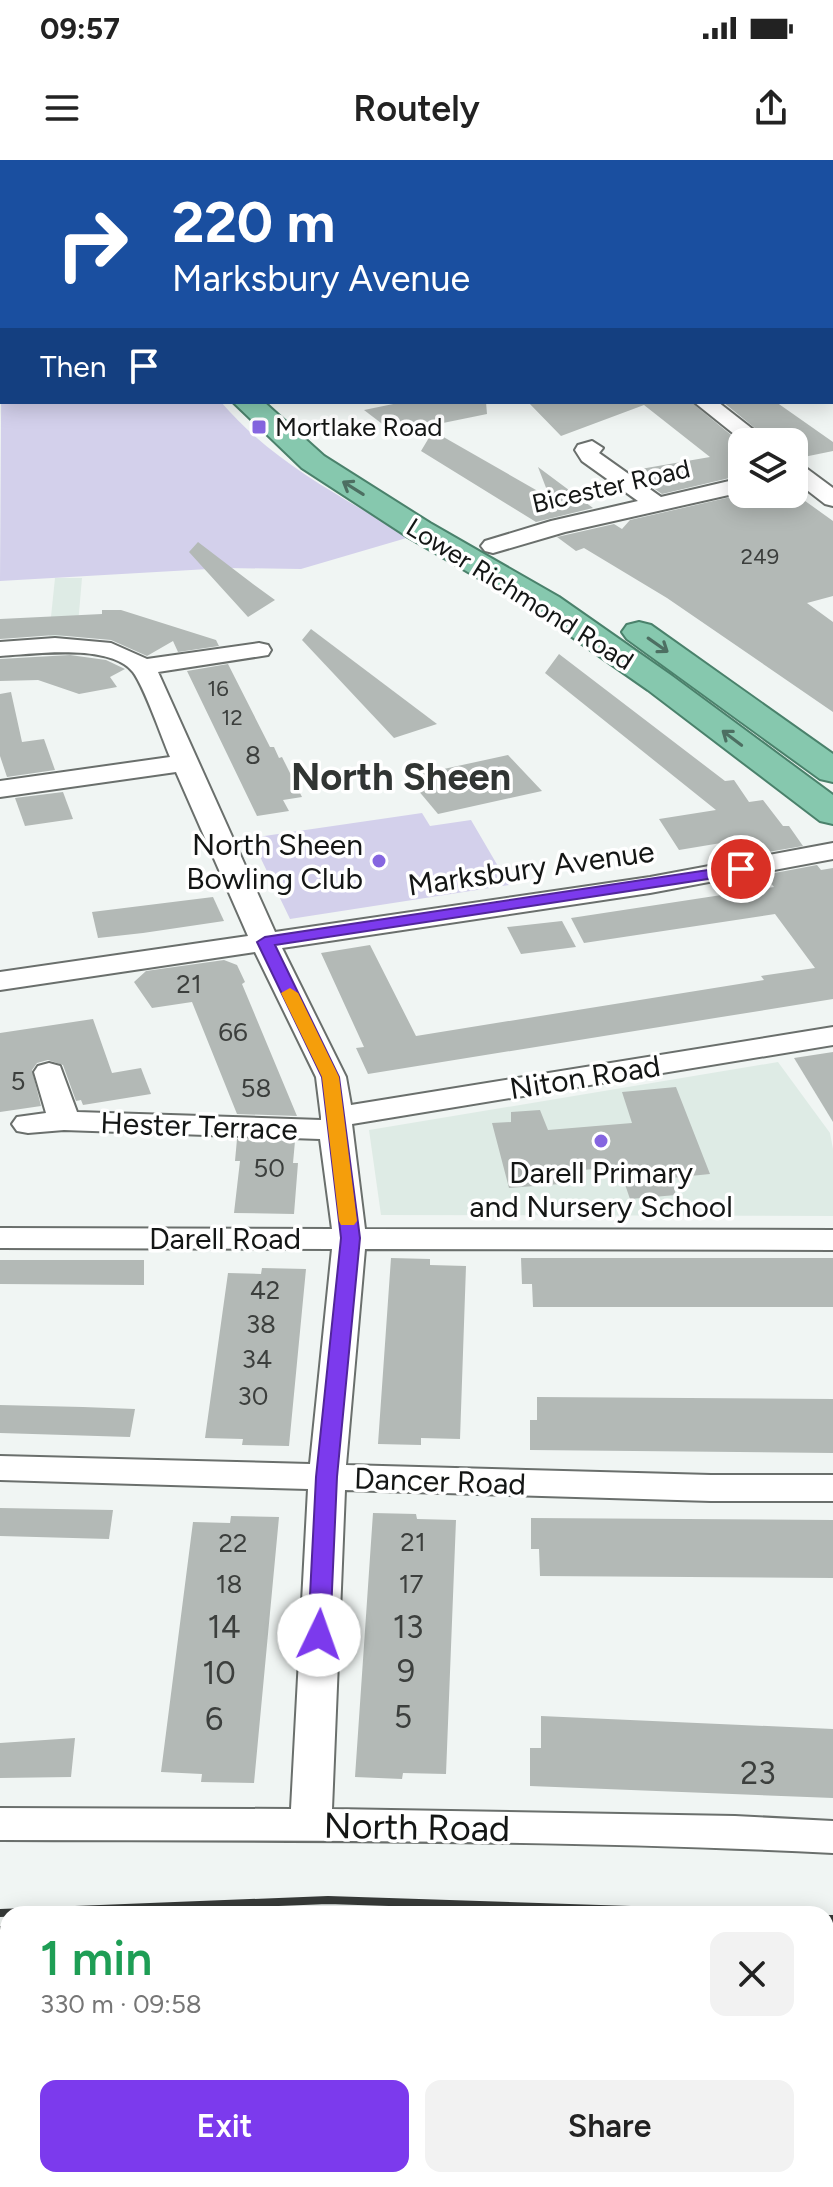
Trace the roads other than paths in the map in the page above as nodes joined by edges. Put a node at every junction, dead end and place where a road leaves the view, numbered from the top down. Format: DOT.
graph roads {
  1 [pos="249,404"];
  2 [pos="292,404"];
  3 [pos="708,404"];
  4 [pos="739,428"];
  5 [pos="592,448"];
  6 [pos="821,468"];
  7 [pos="808,470"];
  8 [pos="808,481"];
  9 [pos="728,488"];
  10 [pos="833,499"];
  11 [pos="655,503"];
  12 [pos="493,546"];
  13 [pos="0,649"];
  14 [pos="259,650"];
  15 [pos="143,667"];
  16 [pos="185,763"];
  17 [pos="833,771"];
  18 [pos="0,789"];
  19 [pos="833,813"];
  20 [pos="833,851"];
  21 [pos="265,942"];
  22 [pos="0,981"];
  23 [pos="833,1036"];
  24 [pos="49,1072"];
  25 [pos="64,1121"];
  26 [pos="336,1123"];
  27 [pos="28,1124"];
  28 [pos="0,1238"];
  29 [pos="350,1238"];
  30 [pos="833,1240"];
  31 [pos="0,1468"];
  32 [pos="327,1477"];
  33 [pos="833,1488"];
  34 [pos="0,1824"];
  35 [pos="311,1825"];
  36 [pos="833,1837"];
  19 -- 1 [label="highway, Lower Richmond Road, one-way"];
  2 -- 12 [label="highway, Lower Richmond Road"];
  3 -- 4 [label="street"];
  5 -- 11 [label="street"];
  6 -- 7 [label="street"];
  8 -- 10 [label="street"];
  9 -- 11 [label="street, Bicester Road"];
  11 -- 12 [label="street, Bicester Road"];
  12 -- 17 [label="highway, Lower Richmond Road, one-way"];
  13 -- 15 [label="street"];
  14 -- 15 [label="street"];
  15 -- 16 [label="street"];
  16 -- 18 [label="street"];
  16 -- 21 [label="street"];
  20 -- 21 [label="street, Marksbury Avenue"];
  21 -- 22 [label="street, Marksbury Avenue"];
  21 -- 26 [label="street"];
  23 -- 26 [label="street, Niton Road"];
  24 -- 25 [label="street, Hester Terrace"];
  25 -- 26 [label="street, Hester Terrace"];
  25 -- 27 [label="street, Hester Terrace"];
  26 -- 29 [label="street"];
  28 -- 29 [label="street, Darell Road"];
  29 -- 30 [label="street, Darell Road"];
  29 -- 32 [label="street"];
  31 -- 32 [label="street, Dancer Road"];
  32 -- 33 [label="street, Dancer Road"];
  32 -- 35 [label="street"];
  34 -- 35 [label="street, North Road"];
  35 -- 36 [label="street, North Road"];
}
